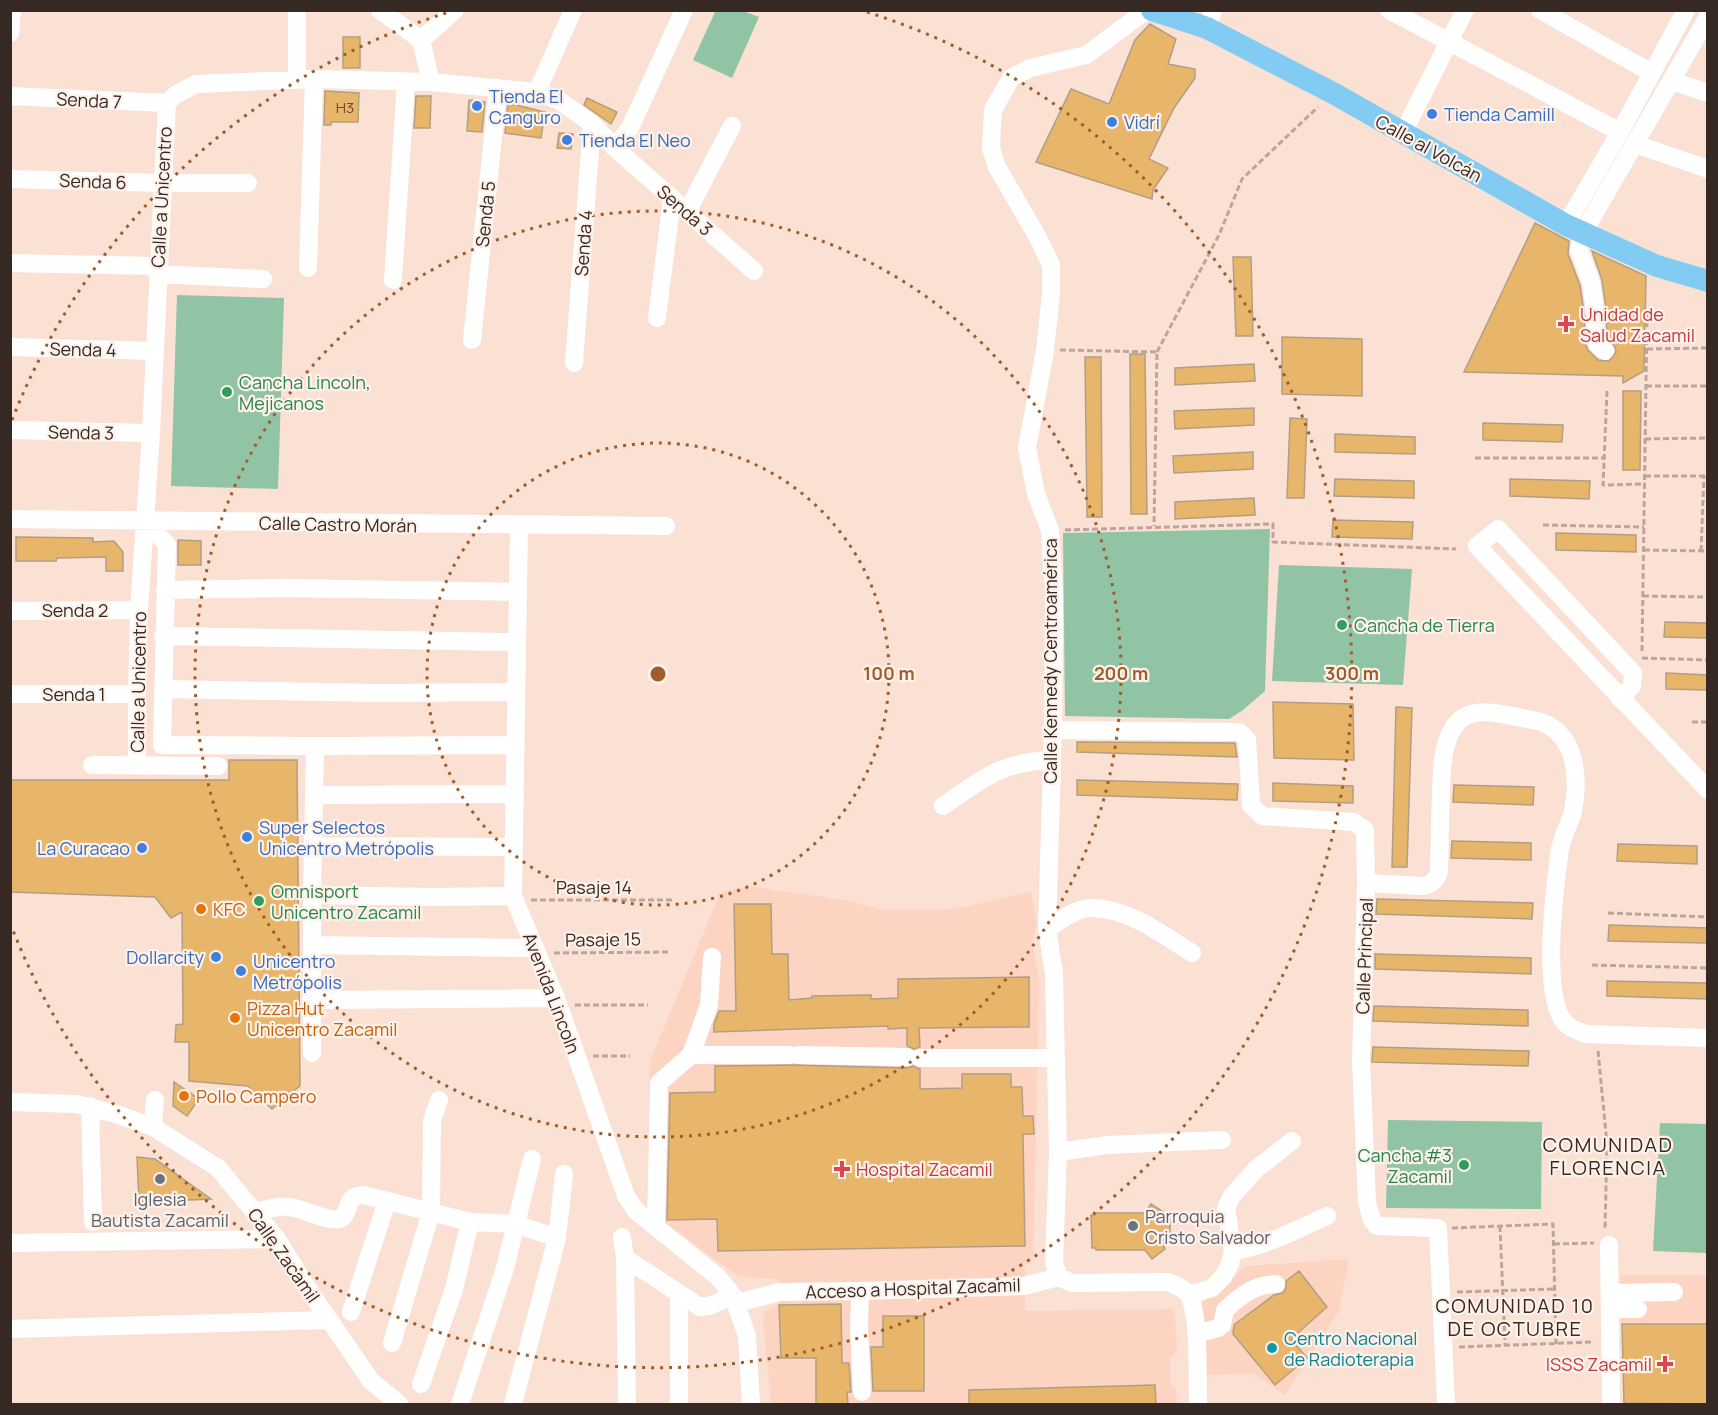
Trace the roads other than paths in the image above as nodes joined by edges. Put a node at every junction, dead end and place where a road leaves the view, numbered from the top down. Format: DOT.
graph roads {
  1 [pos="12,10"];
  2 [pos="380,10"];
  3 [pos="455,10"];
  4 [pos="573,10"];
  5 [pos="684,10"];
  6 [pos="1147,10"];
  7 [pos="1152,10"];
  8 [pos="1389,10"];
  9 [pos="1465,10"];
  10 [pos="1540,10"];
  11 [pos="1686,10"];
  12 [pos="297,12"];
  13 [pos="1707,17"];
  14 [pos="1210,19"];
  15 [pos="10,33"];
  16 [pos="421,40"];
  17 [pos="1449,44"];
  18 [pos="1652,73"];
  19 [pos="306,79"];
  20 [pos="406,81"];
  21 [pos="1671,81"];
  22 [pos="431,82"];
  23 [pos="498,88"];
  24 [pos="537,92"];
  25 [pos="1707,93"];
  26 [pos="10,96"];
  27 [pos="167,103"];
  28 [pos="592,124"];
  29 [pos="732,126"];
  30 [pos="1620,132"];
  31 [pos="1402,133"];
  32 [pos="1635,144"];
  33 [pos="615,148"];
  34 [pos="1707,168"];
  35 [pos="1597,172"];
  36 [pos="10,179"];
  37 [pos="1613,182"];
  38 [pos="162,183"];
  39 [pos="248,183"];
  40 [pos="672,199"];
  41 [pos="687,212"];
  42 [pos="1575,229"];
  43 [pos="10,263"];
  44 [pos="308,268"];
  45 [pos="157,270"];
  46 [pos="754,271"];
  47 [pos="263,279"];
  48 [pos="393,280"];
  49 [pos="1707,281"];
  50 [pos="657,318"];
  51 [pos="472,340"];
  52 [pos="10,347"];
  53 [pos="155,351"];
  54 [pos="1605,351"];
  55 [pos="574,363"];
  56 [pos="10,430"];
  57 [pos="151,433"];
  58 [pos="10,519"];
  59 [pos="145,522"];
  60 [pos="519,526"];
  61 [pos="666,526"];
  62 [pos="165,590"];
  63 [pos="518,592"];
  64 [pos="139,610"];
  65 [pos="10,611"];
  66 [pos="163,636"];
  67 [pos="517,642"];
  68 [pos="163,689"];
  69 [pos="516,692"];
  70 [pos="10,694"];
  71 [pos="136,694"];
  72 [pos="1620,699"];
  73 [pos="1053,730"];
  74 [pos="516,745"];
  75 [pos="315,746"];
  76 [pos="1052,760"];
  77 [pos="92,765"];
  78 [pos="137,765"];
  79 [pos="218,766"];
  80 [pos="1707,790"];
  81 [pos="515,794"];
  82 [pos="314,795"];
  83 [pos="943,806"];
  84 [pos="314,846"];
  85 [pos="514,847"];
  86 [pos="1366,883"];
  87 [pos="312,895"];
  88 [pos="514,898"];
  89 [pos="1047,929"];
  90 [pos="312,945"];
  91 [pos="536,951"];
  92 [pos="1192,953"];
  93 [pos="712,957"];
  94 [pos="311,1000"];
  95 [pos="557,1002"];
  96 [pos="1707,1038"];
  97 [pos="312,1053"];
  98 [pos="691,1055"];
  99 [pos="1056,1058"];
  100 [pos="155,1100"];
  101 [pos="439,1100"];
  102 [pos="10,1102"];
  103 [pos="90,1106"];
  104 [pos="153,1127"];
  105 [pos="1222,1140"];
  106 [pos="1292,1141"];
  107 [pos="1058,1152"];
  108 [pos="532,1160"];
  109 [pos="564,1174"];
  110 [pos="387,1202"];
  111 [pos="256,1212"];
  112 [pos="431,1212"];
  113 [pos="1327,1216"];
  114 [pos="93,1222"];
  115 [pos="470,1222"];
  116 [pos="515,1224"];
  117 [pos="656,1227"];
  118 [pos="622,1237"];
  119 [pos="277,1239"];
  120 [pos="557,1239"];
  121 [pos="1603,1240"];
  122 [pos="10,1243"];
  123 [pos="1233,1251"];
  124 [pos="625,1258"];
  125 [pos="1059,1277"];
  126 [pos="1276,1284"];
  127 [pos="860,1291"];
  128 [pos="1674,1292"];
  129 [pos="679,1293"];
  130 [pos="1190,1295"];
  131 [pos="735,1299"];
  132 [pos="1610,1301"];
  133 [pos="1638,1309"];
  134 [pos="351,1312"];
  135 [pos="329,1320"];
  136 [pos="10,1329"];
  137 [pos="1196,1334"];
  138 [pos="392,1343"];
  139 [pos="421,1384"];
  140 [pos="862,1392"];
  141 [pos="399,1404"];
  142 [pos="460,1404"];
  143 [pos="513,1404"];
  144 [pos="627,1404"];
  145 [pos="680,1404"];
  146 [pos="751,1404"];
  147 [pos="1198,1404"];
  148 [pos="1446,1404"];
  149 [pos="1611,1404"];
  1 -- 15 [label="street"];
  2 -- 16 [label="street"];
  3 -- 16 [label="street"];
  4 -- 24 [label="street"];
  5 -- 33 [label="street"];
  6 -- 73 [label="street, Calle Kennedy Centroamérica"];
  7 -- 14 [label="main road, Calle al Volcán"];
  8 -- 17 [label="street"];
  9 -- 17 [label="street"];
  10 -- 18 [label="street"];
  11 -- 18 [label="street"];
  12 -- 19 [label="street"];
  13 -- 21 [label="street"];
  14 -- 31 [label="main road, Calle al Volcán"];
  16 -- 22 [label="street"];
  17 -- 30 [label="street"];
  17 -- 31 [label="street"];
  18 -- 30 [label="street"];
  19 -- 20 [label="street, Calle a Unicentro"];
  19 -- 27 [label="street, Calle a Unicentro"];
  19 -- 44 [label="street"];
  20 -- 22 [label="street, Calle a Unicentro"];
  20 -- 48 [label="street"];
  21 -- 25 [label="street"];
  21 -- 32 [label="street"];
  22 -- 23 [label="street, Calle a Unicentro"];
  23 -- 24 [label="street, Calle a Unicentro"];
  23 -- 51 [label="street, Senda 5"];
  24 -- 28 [label="street, Calle a Unicentro"];
  26 -- 27 [label="street, Senda 7"];
  27 -- 38 [label="street, Calle a Unicentro"];
  28 -- 33 [label="street, Calle a Unicentro"];
  28 -- 55 [label="street, Senda 4"];
  29 -- 41 [label="street"];
  30 -- 35 [label="street"];
  31 -- 42 [label="main road, Calle al Volcán"];
  32 -- 34 [label="street"];
  32 -- 37 [label="street"];
  33 -- 40 [label="street, Senda 3"];
  35 -- 37 [label="street"];
  35 -- 42 [label="street"];
  36 -- 38 [label="street, Senda 6"];
  37 -- 42 [label="street"];
  38 -- 39 [label="street, Senda 6"];
  38 -- 45 [label="street, Calle a Unicentro"];
  40 -- 41 [label="street, Senda 3"];
  40 -- 50 [label="street"];
  41 -- 46 [label="street, Senda 3"];
  42 -- 49 [label="main road, Calle al Volcán"];
  42 -- 54 [label="street"];
  43 -- 45 [label="street"];
  45 -- 47 [label="street"];
  45 -- 53 [label="street, Calle a Unicentro"];
  52 -- 53 [label="street, Senda 4"];
  53 -- 57 [label="street, Calle a Unicentro"];
  56 -- 57 [label="street, Senda 3"];
  57 -- 59 [label="street, Calle a Unicentro"];
  58 -- 59 [label="street, Calle Castro Morán"];
  59 -- 60 [label="street, Calle Castro Morán"];
  59 -- 62 [label="street"];
  59 -- 64 [label="street, Calle a Unicentro"];
  60 -- 61 [label="street, Calle Castro Morán"];
  60 -- 63 [label="street, Avenida Lincoln"];
  62 -- 63 [label="street"];
  62 -- 66 [label="street"];
  63 -- 67 [label="street, Avenida Lincoln"];
  64 -- 65 [label="street, Senda 2"];
  64 -- 71 [label="street, Calle a Unicentro"];
  66 -- 67 [label="street"];
  66 -- 68 [label="street"];
  67 -- 69 [label="street, Avenida Lincoln"];
  68 -- 69 [label="street"];
  68 -- 75 [label="street"];
  69 -- 74 [label="street, Avenida Lincoln"];
  70 -- 71 [label="street, Senda 1"];
  71 -- 78 [label="street, Calle a Unicentro"];
  72 -- 72 [label="street"];
  72 -- 80 [label="street"];
  73 -- 76 [label="street, Calle Kennedy Centroamérica"];
  73 -- 86 [label="street, Calle Principal"];
  74 -- 75 [label="street"];
  74 -- 81 [label="street, Avenida Lincoln"];
  75 -- 82 [label="street"];
  76 -- 83 [label="street"];
  76 -- 89 [label="street, Calle Kennedy Centroamérica"];
  77 -- 78 [label="street"];
  78 -- 79 [label="street"];
  81 -- 82 [label="street"];
  81 -- 85 [label="street, Avenida Lincoln"];
  82 -- 84 [label="street"];
  84 -- 85 [label="street"];
  84 -- 87 [label="street"];
  85 -- 88 [label="street, Avenida Lincoln"];
  86 -- 96 [label="street"];
  86 -- 148 [label="street, Calle Principal"];
  87 -- 88 [label="street"];
  87 -- 90 [label="street"];
  88 -- 91 [label="street, Avenida Lincoln"];
  89 -- 92 [label="street"];
  89 -- 99 [label="street, Calle Kennedy Centroamérica"];
  90 -- 91 [label="street"];
  90 -- 94 [label="street"];
  91 -- 95 [label="street, Avenida Lincoln"];
  93 -- 98 [label="street"];
  94 -- 95 [label="street"];
  94 -- 97 [label="street"];
  95 -- 117 [label="street, Avenida Lincoln"];
  98 -- 99 [label="street"];
  98 -- 117 [label="street"];
  99 -- 107 [label="street, Calle Kennedy Centroamérica"];
  100 -- 104 [label="street"];
  101 -- 112 [label="street"];
  102 -- 103 [label="street, Calle Zacamil"];
  103 -- 104 [label="street, Calle Zacamil"];
  103 -- 114 [label="street"];
  104 -- 111 [label="street, Calle Zacamil"];
  105 -- 107 [label="street"];
  106 -- 123 [label="street"];
  107 -- 125 [label="street, Calle Kennedy Centroamérica"];
  108 -- 116 [label="street"];
  109 -- 120 [label="street"];
  110 -- 111 [label="street"];
  110 -- 112 [label="street"];
  110 -- 134 [label="street"];
  111 -- 119 [label="street, Calle Zacamil"];
  112 -- 115 [label="street"];
  112 -- 138 [label="street"];
  113 -- 123 [label="street"];
  115 -- 116 [label="street"];
  115 -- 139 [label="street"];
  116 -- 120 [label="street"];
  116 -- 142 [label="street"];
  117 -- 131 [label="street, Avenida Lincoln"];
  118 -- 124 [label="street"];
  119 -- 122 [label="street"];
  119 -- 135 [label="street, Calle Zacamil"];
  120 -- 143 [label="street"];
  121 -- 132 [label="street"];
  123 -- 130 [label="street"];
  124 -- 129 [label="street"];
  124 -- 144 [label="street"];
  125 -- 127 [label="street, Acceso a Hospital Zacamil"];
  125 -- 130 [label="street, Acceso a Hospital Zacamil"];
  126 -- 137 [label="street"];
  127 -- 131 [label="street, Acceso a Hospital Zacamil"];
  127 -- 140 [label="street"];
  128 -- 132 [label="street"];
  129 -- 131 [label="street, Acceso a Hospital Zacamil"];
  129 -- 145 [label="street"];
  130 -- 137 [label="street"];
  131 -- 146 [label="street, Avenida Lincoln"];
  132 -- 133 [label="street"];
  132 -- 149 [label="street"];
  135 -- 136 [label="street"];
  135 -- 141 [label="street, Calle Zacamil"];
  137 -- 147 [label="street"];
}
